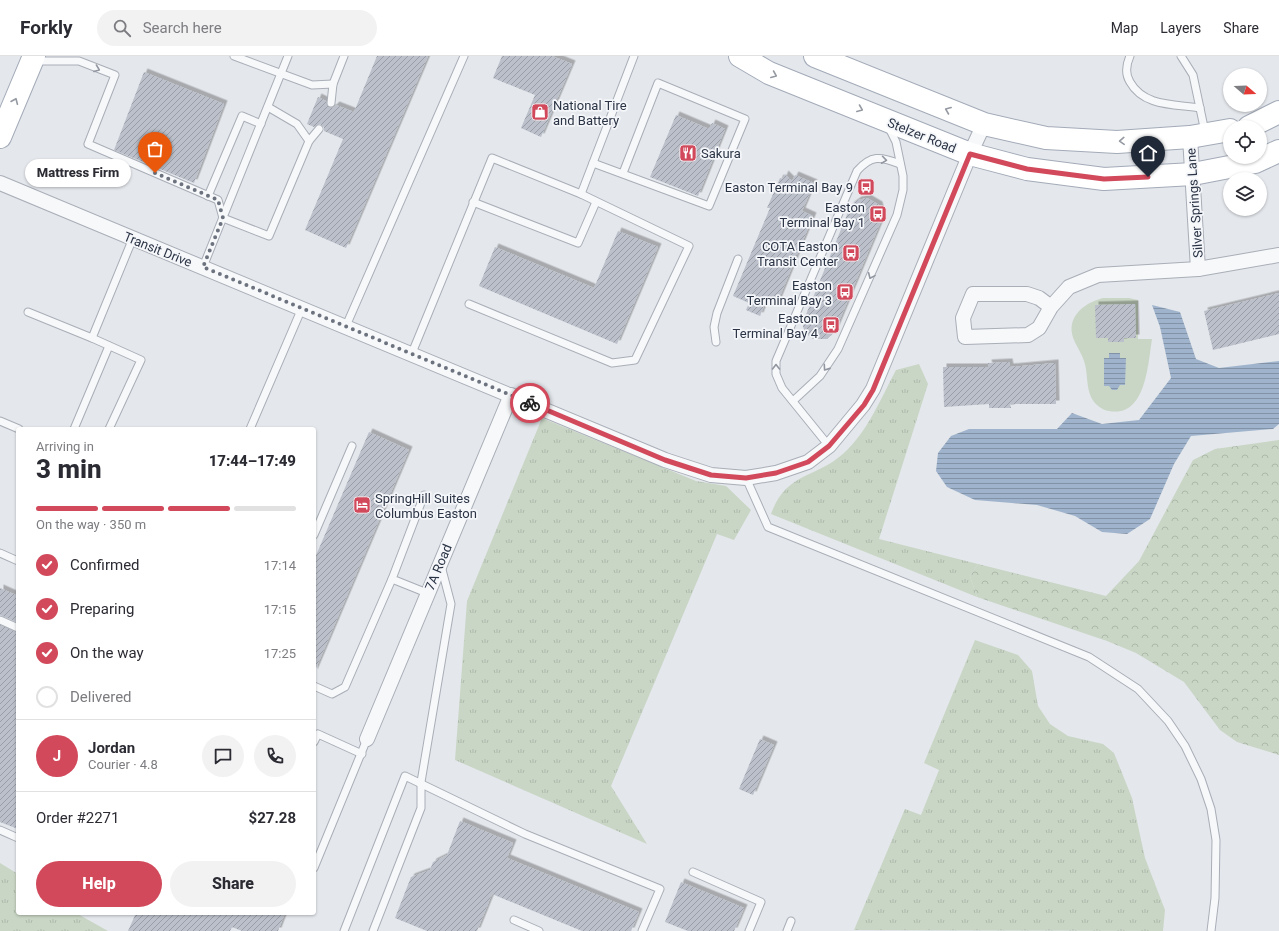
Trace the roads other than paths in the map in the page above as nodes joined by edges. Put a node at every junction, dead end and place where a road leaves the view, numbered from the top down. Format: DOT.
graph roads {
  1 [pos="234,56"];
  2 [pos="288,56"];
  3 [pos="344,56"];
  4 [pos="464,56"];
  5 [pos="634,56"];
  6 [pos="740,56"];
  7 [pos="815,56"];
  8 [pos="1130,56"];
  9 [pos="1181,56"];
  10 [pos="33,58"];
  11 [pos="281,75"];
  12 [pos="333,84"];
  13 [pos="331,103"];
  14 [pos="268,107"];
  15 [pos="1200,108"];
  16 [pos="1279,112"];
  17 [pos="882,118"];
  18 [pos="1263,120"];
  19 [pos="261,124"];
  20 [pos="984,124"];
  21 [pos="319,129"];
  22 [pos="1223,131"];
  23 [pos="1198,136"];
  24 [pos="0,137"];
  25 [pos="309,141"];
  26 [pos="1279,151"];
  27 [pos="970,154"];
  28 [pos="593,163"];
  29 [pos="900,164"];
  30 [pos="623,173"];
  31 [pos="1193,174"];
  32 [pos="0,183"];
  33 [pos="582,194"];
  34 [pos="208,196"];
  35 [pos="473,202"];
  36 [pos="596,202"];
  37 [pos="223,218"];
  38 [pos="133,238"];
  39 [pos="1279,255"];
  40 [pos="738,259"];
  41 [pos="203,267"];
  42 [pos="1198,269"];
  43 [pos="469,304"];
  44 [pos="1051,307"];
  45 [pos="302,308"];
  46 [pos="28,312"];
  47 [pos="346,326"];
  48 [pos="92,338"];
  49 [pos="716,342"];
  50 [pos="109,346"];
  51 [pos="412,353"];
  52 [pos="511,395"];
  53 [pos="793,401"];
  54 [pos="0,421"];
  55 [pos="75,427"];
  56 [pos="110,427"];
  57 [pos="251,427"];
  58 [pos="16,428"];
  59 [pos="352,446"];
  60 [pos="829,446"];
  61 [pos="746,478"];
  62 [pos="424,495"];
  63 [pos="316,530"];
  64 [pos="0,553"];
  65 [pos="16,560"];
  66 [pos="440,564"];
  67 [pos="392,579"];
  68 [pos="427,593"];
  69 [pos="0,620"];
  70 [pos="16,627"];
  71 [pos="316,687"];
  72 [pos="316,733"];
  73 [pos="367,739"];
  74 [pos="362,754"];
  75 [pos="421,782"];
  76 [pos="0,830"];
  77 [pos="16,837"];
  78 [pos="316,856"];
  79 [pos="693,872"];
  80 [pos="514,920"];
  81 [pos="791,921"];
  82 [pos="344,931"];
  83 [pos="373,931"];
  84 [pos="539,931"];
  85 [pos="642,931"];
  86 [pos="749,931"];
  87 [pos="787,931"];
  88 [pos="1211,931"];
  1 -- 11 [label="lane"];
  2 -- 11 [label="lane"];
  3 -- 12 [label="lane"];
  4 -- 47 [label="lane"];
  5 -- 28 [label="lane"];
  6 -- 17 [label="main road, Stelzer Road, one-way"];
  20 -- 7 [label="main road, one-way"];
  8 -- 15 [label="lane"];
  9 -- 15 [label="lane"];
  24 -- 10 [label="main road, one-way"];
  10 -- 34 [label="lane, one-way"];
  11 -- 12 [label="lane"];
  11 -- 14 [label="lane"];
  12 -- 13 [label="lane"];
  14 -- 19 [label="lane"];
  14 -- 25 [label="lane"];
  15 -- 23 [label="lane"];
  16 -- 18 [label="main road"];
  17 -- 27 [label="main road, Stelzer Road"];
  17 -- 29 [label="lane"];
  19 -- 34 [label="lane"];
  19 -- 37 [label="lane"];
  23 -- 20 [label="main road, one-way"];
  20 -- 27 [label="street, Transit Drive"];
  21 -- 25 [label="lane"];
  22 -- 23 [label="main road"];
  23 -- 31 [label="street, Silver Springs Lane"];
  25 -- 37 [label="lane"];
  26 -- 31 [label="main road, Stelzer Road"];
  27 -- 31 [label="main road, Stelzer Road"];
  27 -- 60 [label="street, Transit Drive"];
  28 -- 30 [label="lane"];
  28 -- 33 [label="lane"];
  29 -- 53 [label="lane, one-way"];
  53 -- 29 [label="lane, one-way"];
  30 -- 30 [label="lane"];
  31 -- 42 [label="street, Silver Springs Lane"];
  32 -- 38 [label="street, Transit Drive"];
  33 -- 35 [label="lane"];
  33 -- 36 [label="lane"];
  34 -- 37 [label="lane"];
  35 -- 36 [label="lane"];
  35 -- 51 [label="lane"];
  36 -- 43 [label="lane"];
  37 -- 41 [label="lane"];
  38 -- 41 [label="street, Transit Drive"];
  38 -- 48 [label="lane"];
  39 -- 42 [label="street, Silver Springs Lane"];
  40 -- 49 [label="lane"];
  41 -- 45 [label="street, Transit Drive"];
  42 -- 44 [label="street, Silver Springs Lane"];
  44 -- 44 [label="street, Silver Springs Lane"];
  45 -- 47 [label="street, Transit Drive"];
  45 -- 57 [label="lane"];
  46 -- 48 [label="lane"];
  47 -- 51 [label="street, Transit Drive"];
  48 -- 50 [label="lane"];
  50 -- 55 [label="lane"];
  50 -- 56 [label="lane"];
  51 -- 52 [label="street, Transit Drive"];
  52 -- 61 [label="street, Transit Drive"];
  52 -- 66 [label="street, 7A Road"];
  53 -- 60 [label="lane"];
  54 -- 58 [label="lane"];
  59 -- 63 [label="lane"];
  60 -- 61 [label="street, Transit Drive"];
  61 -- 88 [label="lane"];
  62 -- 67 [label="lane"];
  64 -- 65 [label="lane"];
  66 -- 68 [label="street, 7A Road"];
  66 -- 75 [label="lane"];
  67 -- 68 [label="lane"];
  67 -- 71 [label="lane"];
  68 -- 73 [label="street, 7A Road"];
  69 -- 70 [label="lane"];
  72 -- 74 [label="lane"];
  73 -- 74 [label="lane"];
  74 -- 78 [label="lane"];
  75 -- 82 [label="lane"];
  75 -- 83 [label="lane"];
  75 -- 85 [label="lane"];
  76 -- 77 [label="lane"];
  79 -- 86 [label="lane"];
  80 -- 84 [label="lane"];
  81 -- 87 [label="lane"];
}
